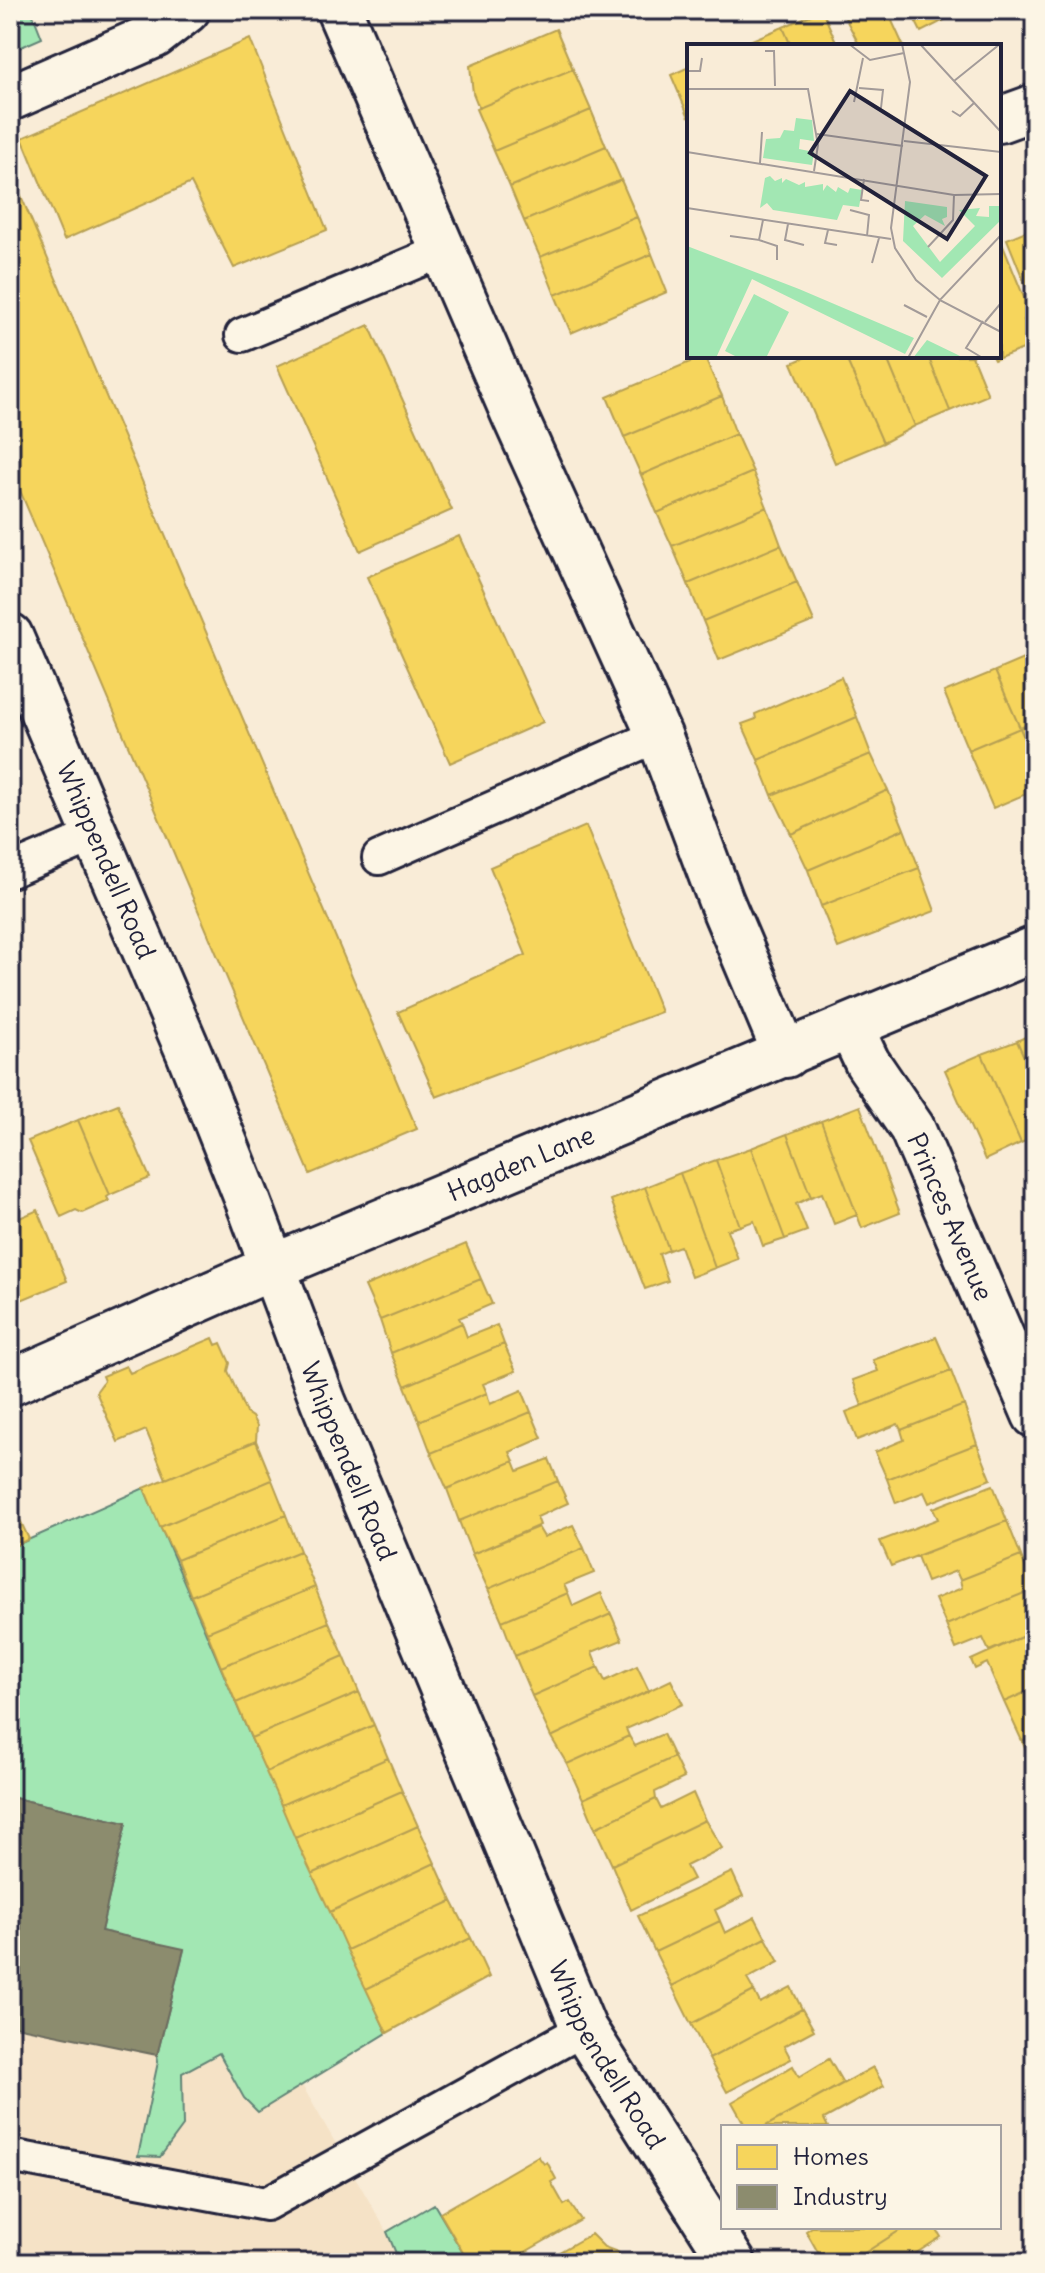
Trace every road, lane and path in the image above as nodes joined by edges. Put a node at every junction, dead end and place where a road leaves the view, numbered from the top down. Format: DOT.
graph roads {
  1 [pos="187,10"];
  2 [pos="339,10"];
  3 [pos="10,98"];
  4 [pos="1035,107"];
  5 [pos="1001,119"];
  6 [pos="444,250"];
  7 [pos="242,335"];
  8 [pos="10,636"];
  9 [pos="659,735"];
  10 [pos="95,835"];
  11 [pos="379,858"];
  12 [pos="10,871"];
  13 [pos="1035,949"];
  14 [pos="851,1028"];
  15 [pos="786,1055"];
  16 [pos="273,1267"];
  17 [pos="10,1383"];
  18 [pos="1035,1415"];
  19 [pos="584,2029"];
  20 [pos="10,2156"];
  21 [pos="733,2263"];
  1 -- 3 [label="street"];
  2 -- 6 [label="street"];
  4 -- 5 [label="street"];
  6 -- 7 [label="lane"];
  6 -- 9 [label="street"];
  8 -- 10 [label="street, Whippendell Road"];
  9 -- 11 [label="lane"];
  9 -- 15 [label="street"];
  10 -- 12 [label="lane"];
  10 -- 16 [label="street, Whippendell Road"];
  13 -- 14 [label="street, Hagden Lane"];
  14 -- 15 [label="street, Hagden Lane"];
  14 -- 18 [label="street, Princes Avenue"];
  15 -- 16 [label="street, Hagden Lane"];
  16 -- 17 [label="street, Hagden Lane"];
  16 -- 19 [label="street, Whippendell Road"];
  19 -- 20 [label="lane"];
  19 -- 21 [label="street, Whippendell Road"];
}
